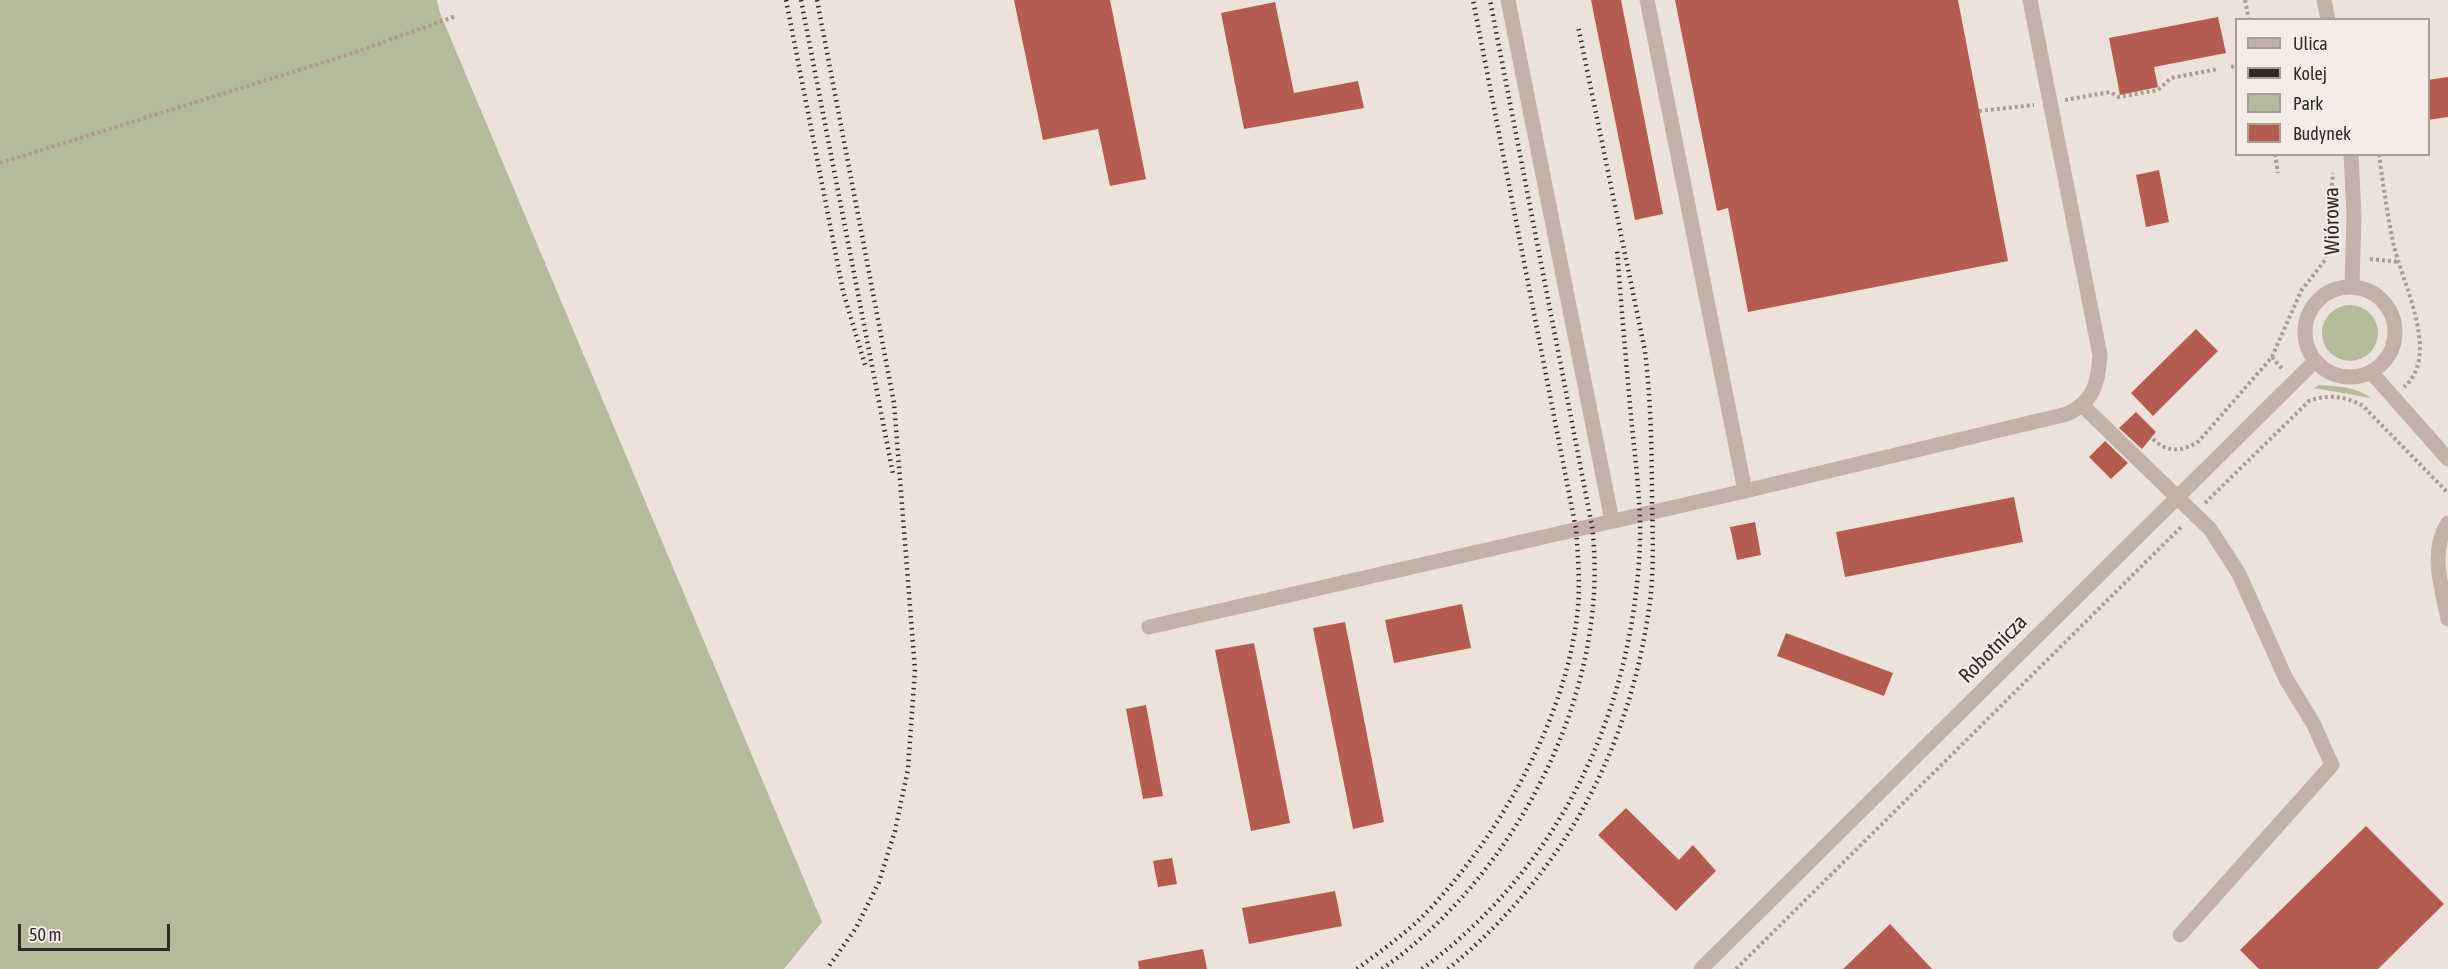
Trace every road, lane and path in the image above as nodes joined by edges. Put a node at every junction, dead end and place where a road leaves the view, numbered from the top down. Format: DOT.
graph roads {
  1 [pos="1508,0"];
  2 [pos="1647,0"];
  3 [pos="2030,0"];
  4 [pos="2245,0"];
  5 [pos="2324,0"];
  6 [pos="456,16"];
  7 [pos="2249,18"];
  8 [pos="2328,18"];
  9 [pos="2235,66"];
  10 [pos="2231,67"];
  11 [pos="2218,69"];
  12 [pos="2050,103"];
  13 [pos="1979,111"];
  14 [pos="2275,156"];
  15 [pos="2351,156"];
  16 [pos="2379,156"];
  17 [pos="0,163"];
  18 [pos="2333,167"];
  19 [pos="2278,173"];
  20 [pos="2352,286"];
  21 [pos="2314,361"];
  22 [pos="2372,372"];
  23 [pos="2408,384"];
  24 [pos="2083,406"];
  25 [pos="2153,439"];
  26 [pos="2448,459"];
  27 [pos="1745,491"];
  28 [pos="2448,493"];
  29 [pos="2177,496"];
  30 [pos="2194,514"];
  31 [pos="1612,521"];
  32 [pos="2448,523"];
  33 [pos="2448,619"];
  34 [pos="1149,627"];
  35 [pos="2180,935"];
  36 [pos="1701,969"];
  37 [pos="1736,969"];
  1 -- 31 [label="street"];
  2 -- 27 [label="street"];
  3 -- 12 [label="street"];
  4 -- 7 [label="path"];
  5 -- 8 [label="street"];
  6 -- 17 [label="path"];
  9 -- 10 [label="path"];
  11 -- 12 [label="path"];
  12 -- 13 [label="path"];
  12 -- 24 [label="street"];
  14 -- 19 [label="path"];
  15 -- 20 [label="street, Wiórowa"];
  16 -- 23 [label="path"];
  18 -- 25 [label="path"];
  20 -- 21 [label="street"];
  20 -- 22 [label="street"];
  21 -- 22 [label="street"];
  21 -- 29 [label="street, Robotnicza"];
  22 -- 26 [label="street"];
  24 -- 27 [label="street"];
  24 -- 29 [label="street"];
  27 -- 31 [label="street"];
  28 -- 30 [label="path"];
  29 -- 30 [label="street"];
  29 -- 36 [label="street, Robotnicza"];
  30 -- 35 [label="street"];
  30 -- 37 [label="path"];
  31 -- 34 [label="street"];
  32 -- 33 [label="street"];
}
